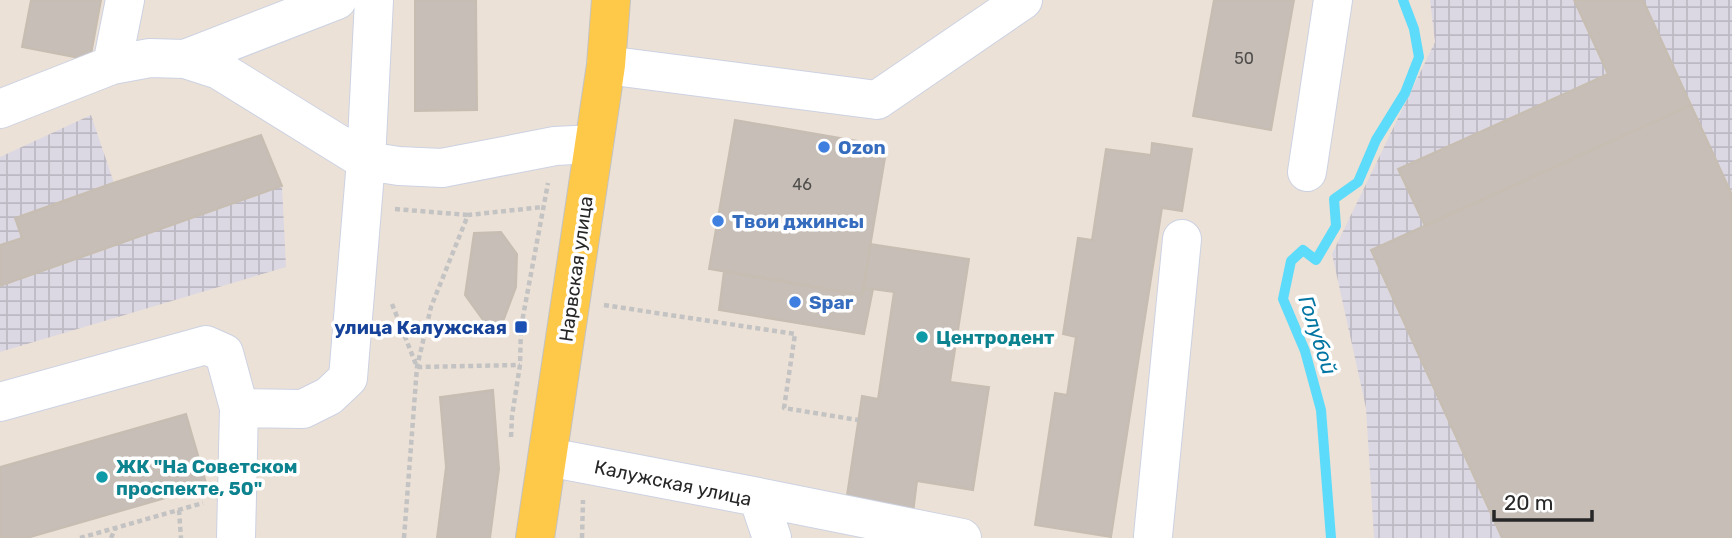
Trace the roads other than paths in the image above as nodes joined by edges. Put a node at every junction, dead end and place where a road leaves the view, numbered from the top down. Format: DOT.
graph roads {
  1 [pos="125,0"];
  2 [pos="337,0"];
  3 [pos="374,0"];
  4 [pos="611,0"];
  5 [pos="1023,0"];
  6 [pos="1332,0"];
  7 [pos="185,60"];
  8 [pos="112,65"];
  9 [pos="606,65"];
  10 [pos="0,109"];
  11 [pos="594,144"];
  12 [pos="366,160"];
  13 [pos="1307,172"];
  14 [pos="1182,239"];
  15 [pos="0,402"];
  16 [pos="239,408"];
  17 [pos="548,457"];
  18 [pos="758,497"];
  19 [pos="1147,537"];
  20 [pos="236,538"];
  21 [pos="535,538"];
  22 [pos="772,538"];
  23 [pos="962,538"];
  1 -- 8 [label="street"];
  2 -- 7 [label="street"];
  3 -- 12 [label="street"];
  4 -- 9 [label="main road, Нарвская улица"];
  5 -- 9 [label="street"];
  6 -- 13 [label="street"];
  7 -- 8 [label="street"];
  7 -- 12 [label="street"];
  8 -- 10 [label="street"];
  9 -- 11 [label="main road, Нарвская улица"];
  11 -- 12 [label="street"];
  11 -- 17 [label="main road, Нарвская улица"];
  12 -- 16 [label="street"];
  14 -- 19 [label="street"];
  15 -- 16 [label="street"];
  16 -- 20 [label="street"];
  17 -- 18 [label="street, Калужская улица"];
  17 -- 21 [label="main road, Нарвская улица"];
  18 -- 22 [label="street, Калужская улица"];
  18 -- 23 [label="street"];
}
